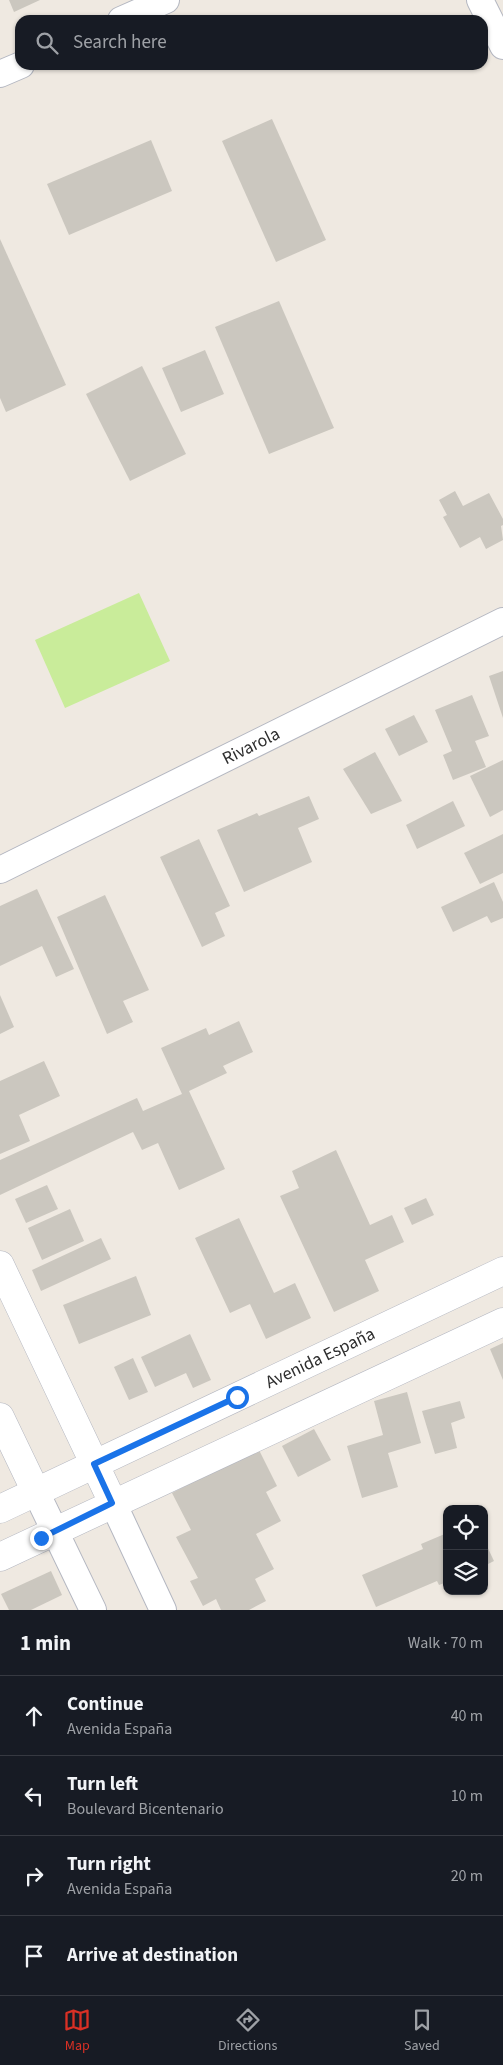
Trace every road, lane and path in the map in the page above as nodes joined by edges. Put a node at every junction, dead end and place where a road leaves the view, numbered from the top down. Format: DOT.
graph roads {
  1 [pos="166,0"];
  2 [pos="480,0"];
  3 [pos="132,15"];
  4 [pos="488,15"];
  5 [pos="488,16"];
  6 [pos="503,46"];
  7 [pos="15,68"];
  8 [pos="0,74"];
  9 [pos="503,621"];
  10 [pos="0,870"];
  11 [pos="0,1265"];
  12 [pos="503,1271"];
  13 [pos="503,1322"];
  14 [pos="0,1418"];
  15 [pos="94,1464"];
  16 [pos="36,1492"];
  17 [pos="112,1503"];
  18 [pos="0,1509"];
  19 [pos="55,1531"];
  20 [pos="0,1557"];
  21 [pos="92,1610"];
  22 [pos="164,1610"];
  1 -- 3 [label="street"];
  2 -- 4 [label="street"];
  5 -- 6 [label="street"];
  7 -- 8 [label="street"];
  9 -- 10 [label="street, Rivarola"];
  11 -- 15 [label="street"];
  12 -- 15 [label="street, Avenida España"];
  13 -- 17 [label="street"];
  14 -- 16 [label="street"];
  15 -- 16 [label="street, Avenida España"];
  15 -- 17 [label="street"];
  16 -- 18 [label="street, Avenida España"];
  16 -- 19 [label="street"];
  17 -- 19 [label="street"];
  17 -- 22 [label="street"];
  19 -- 20 [label="street"];
  19 -- 21 [label="street"];
}
